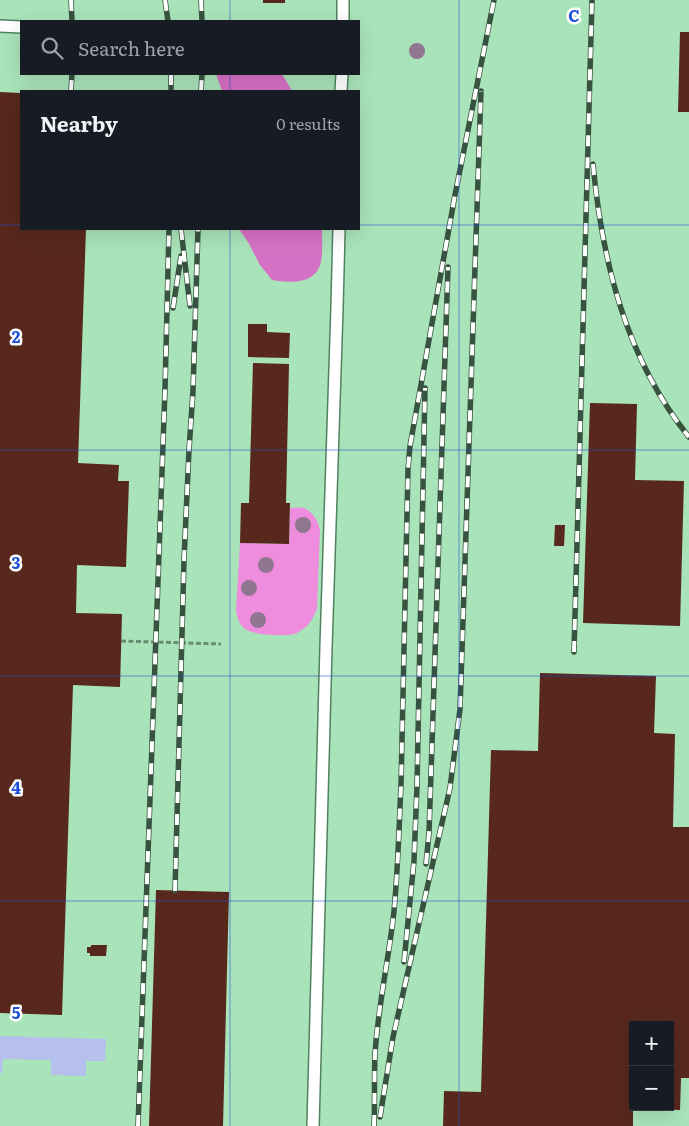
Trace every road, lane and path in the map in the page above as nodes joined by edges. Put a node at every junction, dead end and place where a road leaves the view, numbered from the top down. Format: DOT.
graph roads {
  1 [pos="343,0"];
  2 [pos="343,20"];
  3 [pos="0,26"];
  4 [pos="20,27"];
  5 [pos="342,75"];
  6 [pos="341,90"];
  7 [pos="339,230"];
  8 [pos="121,641"];
  9 [pos="221,644"];
  10 [pos="313,1126"];
  1 -- 2 [label="lane"];
  3 -- 4 [label="lane"];
  5 -- 6 [label="lane"];
  7 -- 10 [label="lane"];
  8 -- 9 [label="path"];
}
